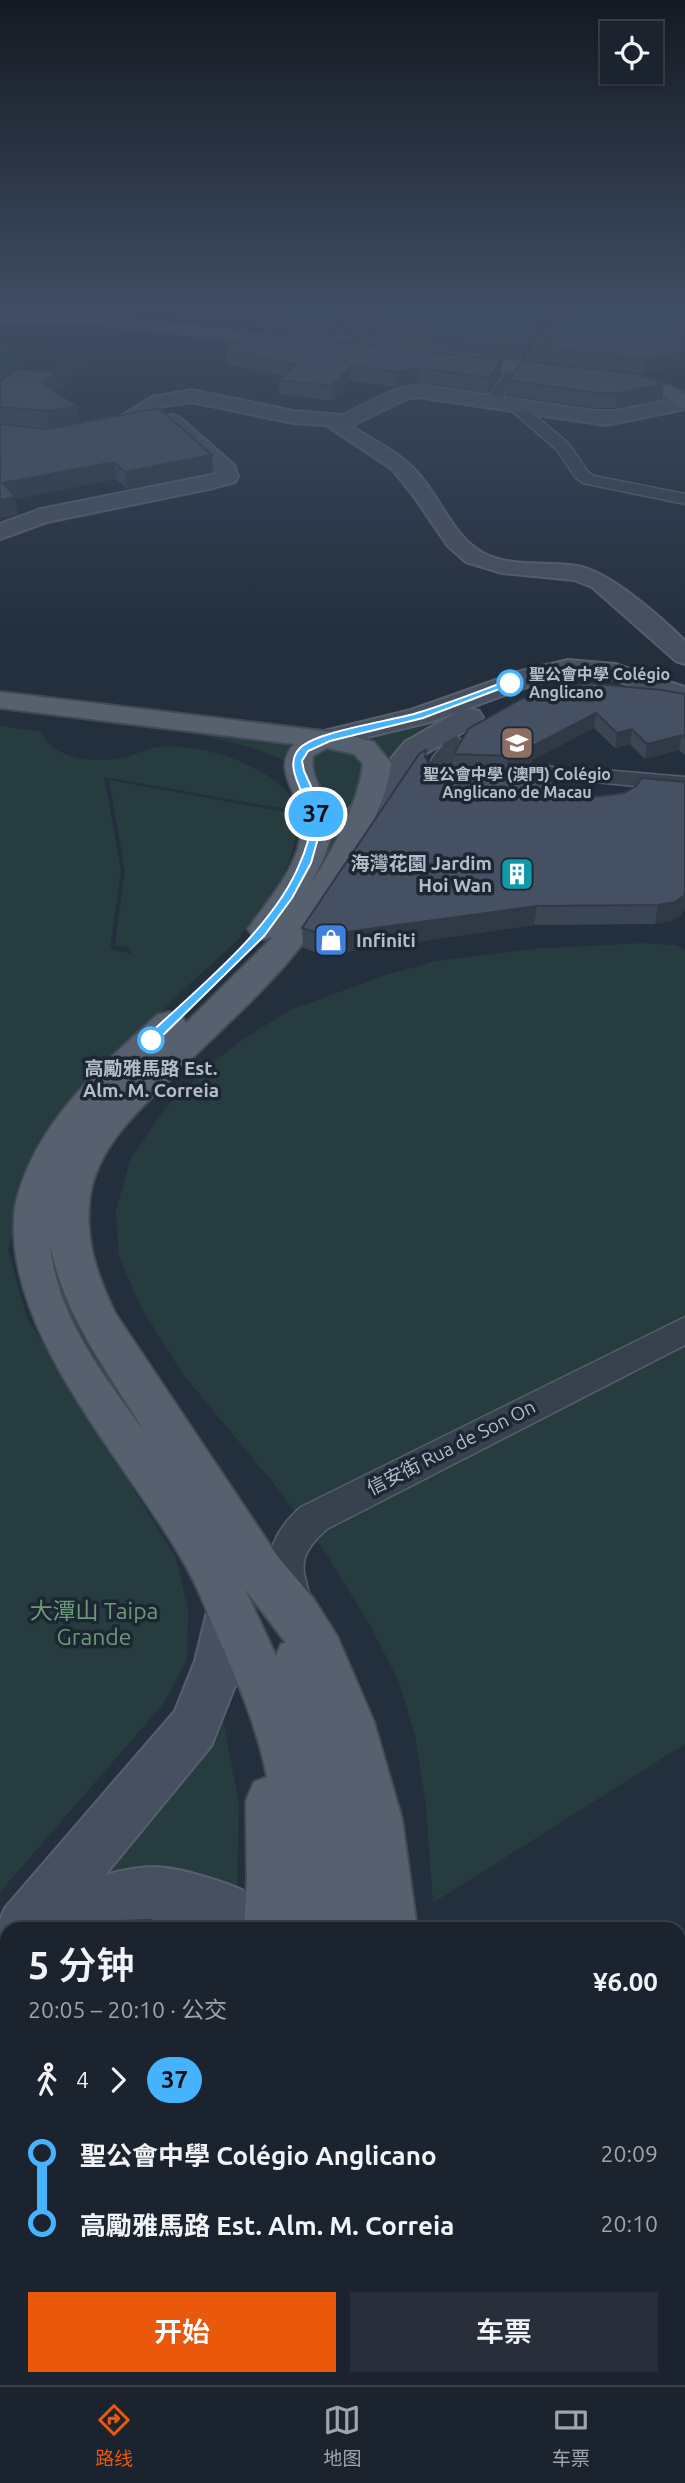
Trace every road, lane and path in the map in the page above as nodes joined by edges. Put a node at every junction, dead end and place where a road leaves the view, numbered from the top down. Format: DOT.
graph roads {
  1 [pos="128,416"];
  2 [pos="169,416"];
  3 [pos="285,416"];
  4 [pos="358,416"];
  5 [pos="363,416"];
  6 [pos="527,416"];
  7 [pos="579,416"];
  8 [pos="601,416"];
  9 [pos="617,417"];
  10 [pos="176,425"];
  11 [pos="332,429"];
  12 [pos="685,499"];
  13 [pos="0,532"];
  14 [pos="685,656"];
  15 [pos="679,690"];
  16 [pos="496,696"];
  17 [pos="0,700"];
  18 [pos="0,716"];
  19 [pos="442,731"];
  20 [pos="326,738"];
  21 [pos="545,772"];
  22 [pos="603,777"];
  23 [pos="685,784"];
  24 [pos="309,794"];
  25 [pos="364,809"];
  26 [pos="685,1329"];
  27 [pos="246,1592"];
  28 [pos="296,1614"];
  29 [pos="30,1922"];
  30 [pos="62,1922"];
  31 [pos="241,1922"];
  32 [pos="272,1922"];
  33 [pos="306,1922"];
  34 [pos="347,1922"];
  35 [pos="388,1922"];
  1 -- 10 [label="street"];
  2 -- 10 [label="street"];
  3 -- 11 [label="street"];
  4 -- 11 [label="street"];
  5 -- 11 [label="street"];
  6 -- 12 [label="street"];
  7 -- 9 [label="street"];
  8 -- 9 [label="street"];
  10 -- 13 [label="street"];
  11 -- 14 [label="street"];
  15 -- 16 [label="street"];
  15 -- 16 [label="street"];
  16 -- 19 [label="street"];
  16 -- 20 [label="street"];
  17 -- 20 [label="main road"];
  18 -- 24 [label="main road"];
  19 -- 21 [label="street"];
  19 -- 25 [label="street"];
  20 -- 24 [label="main road"];
  20 -- 25 [label="main road"];
  22 -- 23 [label="street"];
  24 -- 27 [label="main road"];
  25 -- 27 [label="main road"];
  26 -- 28 [label="street, 信安街 Rua de Son On"];
  27 -- 28 [label="main road"];
  27 -- 29 [label="street"];
  27 -- 32 [label="main road"];
  27 -- 33 [label="main road"];
  27 -- 34 [label="main road"];
  28 -- 35 [label="main road"];
  30 -- 31 [label="street"];
}
